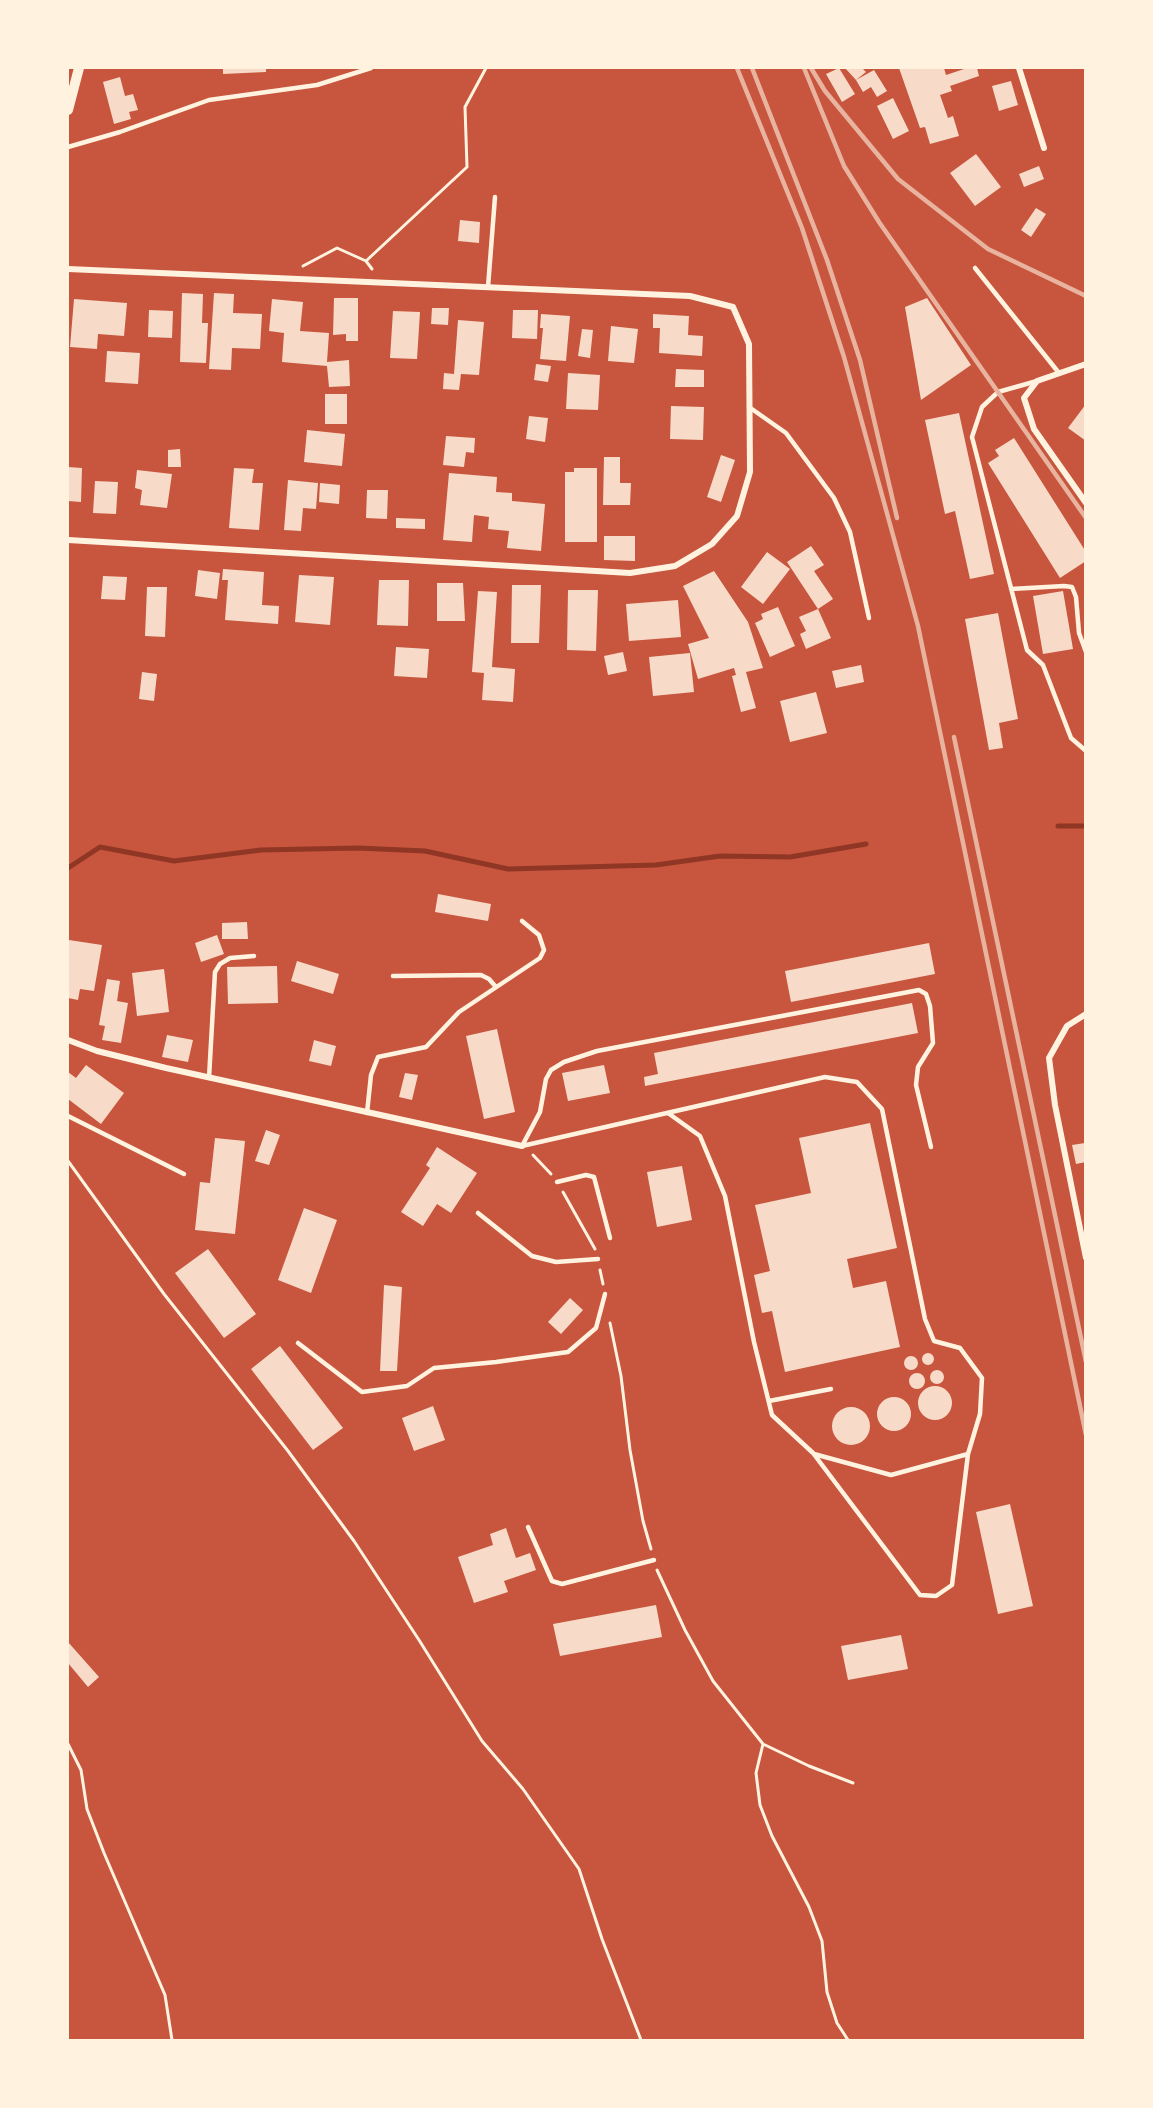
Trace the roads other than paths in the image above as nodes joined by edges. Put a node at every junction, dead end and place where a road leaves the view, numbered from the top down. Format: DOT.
graph roads {
  1 [pos="79,68"];
  2 [pos="372,68"];
  3 [pos="1019,68"];
  4 [pos="68,110"];
  5 [pos="68,147"];
  6 [pos="1044,148"];
  7 [pos="495,197"];
  8 [pos="68,268"];
  9 [pos="975,268"];
  10 [pos="488,287"];
  11 [pos="1086,364"];
  12 [pos="1059,374"];
  13 [pos="1037,381"];
  14 [pos="749,407"];
  15 [pos="1086,503"];
  16 [pos="68,540"];
  17 [pos="1011,589"];
  18 [pos="869,618"];
  19 [pos="1086,652"];
  20 [pos="1086,751"];
  21 [pos="522,921"];
  22 [pos="254,957"];
  23 [pos="393,976"];
  24 [pos="496,987"];
  25 [pos="1086,1014"];
  26 [pos="68,1040"];
  27 [pos="209,1078"];
  28 [pos="367,1113"];
  29 [pos="668,1113"];
  30 [pos="68,1116"];
  31 [pos="522,1146"];
  32 [pos="931,1147"];
  33 [pos="184,1174"];
  34 [pos="557,1182"];
  35 [pos="478,1213"];
  36 [pos="610,1238"];
  37 [pos="1086,1258"];
  38 [pos="598,1259"];
  39 [pos="605,1294"];
  40 [pos="298,1343"];
  41 [pos="831,1389"];
  42 [pos="769,1401"];
  43 [pos="813,1453"];
  44 [pos="968,1454"];
  45 [pos="528,1527"];
  46 [pos="654,1560"];
  1 -- 4 [label="street"];
  2 -- 5 [label="lane"];
  3 -- 6 [label="street"];
  7 -- 10 [label="lane"];
  8 -- 10 [label="street"];
  9 -- 12 [label="lane"];
  10 -- 14 [label="street"];
  11 -- 12 [label="street"];
  12 -- 13 [label="street"];
  13 -- 15 [label="street"];
  13 -- 17 [label="lane"];
  14 -- 16 [label="street"];
  14 -- 18 [label="lane"];
  17 -- 19 [label="lane"];
  17 -- 20 [label="lane"];
  21 -- 24 [label="lane"];
  22 -- 27 [label="lane"];
  23 -- 24 [label="lane"];
  24 -- 28 [label="lane"];
  25 -- 37 [label="street"];
  26 -- 27 [label="street"];
  27 -- 28 [label="street"];
  28 -- 31 [label="street"];
  29 -- 31 [label="lane"];
  29 -- 42 [label="lane"];
  29 -- 44 [label="lane"];
  30 -- 33 [label="lane"];
  31 -- 32 [label="lane"];
  34 -- 36 [label="lane"];
  35 -- 38 [label="lane"];
  39 -- 40 [label="lane"];
  41 -- 42 [label="lane"];
  42 -- 43 [label="lane"];
  43 -- 44 [label="lane"];
  43 -- 44 [label="lane"];
  45 -- 46 [label="lane"];
}
